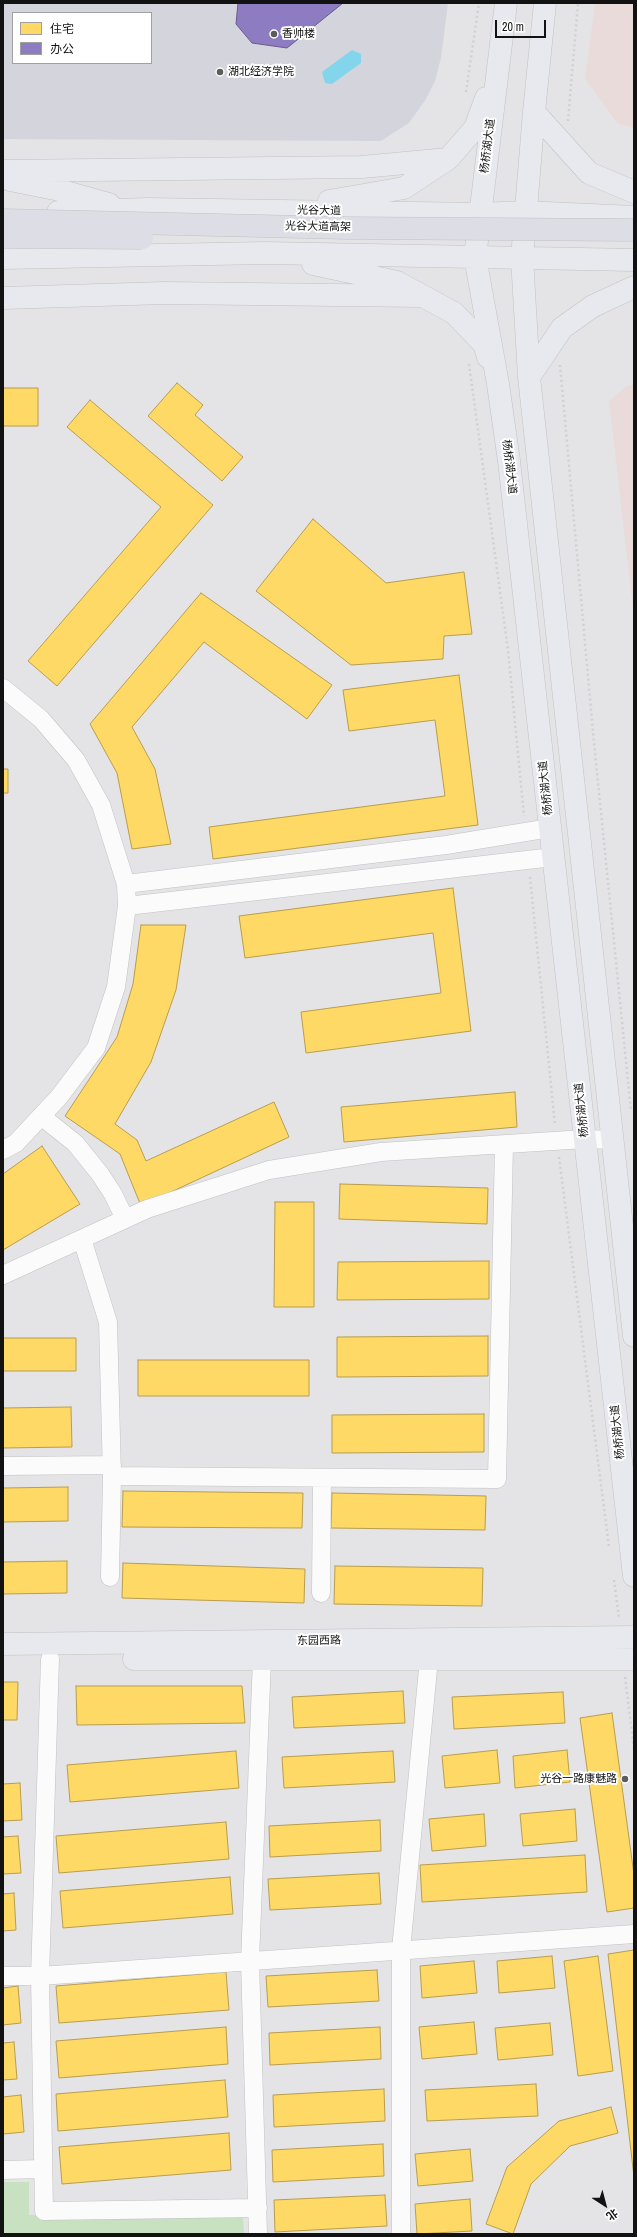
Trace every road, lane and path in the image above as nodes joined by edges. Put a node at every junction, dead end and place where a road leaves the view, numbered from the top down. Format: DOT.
graph roads {
  1 [pos="480,3"];
  2 [pos="506,3"];
  3 [pos="545,3"];
  4 [pos="578,3"];
  5 [pos="499,65"];
  6 [pos="466,94"];
  7 [pos="534,112"];
  8 [pos="568,151"];
  9 [pos="448,158"];
  10 [pos="3,171"];
  11 [pos="3,179"];
  12 [pos="629,188"];
  13 [pos="129,209"];
  14 [pos="276,210"];
  15 [pos="525,212"];
  16 [pos="3,214"];
  17 [pos="480,214"];
  18 [pos="634,217"];
  19 [pos="3,220"];
  20 [pos="634,230"];
  21 [pos="3,237"];
  22 [pos="634,244"];
  23 [pos="265,253"];
  24 [pos="3,258"];
  25 [pos="475,258"];
  26 [pos="522,258"];
  27 [pos="634,260"];
  28 [pos="634,287"];
  29 [pos="422,296"];
  30 [pos="3,298"];
  31 [pos="634,302"];
  32 [pos="593,306"];
  33 [pos="557,335"];
  34 [pos="469,360"];
  35 [pos="529,377"];
  36 [pos="498,384"];
  37 [pos="3,688"];
  38 [pos="550,828"];
  39 [pos="526,832"];
  40 [pos="553,857"];
  41 [pos="528,860"];
  42 [pos="126,884"];
  43 [pos="127,906"];
  44 [pos="631,1112"];
  45 [pos="41,1116"];
  46 [pos="585,1139"];
  47 [pos="614,1140"];
  48 [pos="556,1142"];
  49 [pos="504,1145"];
  50 [pos="3,1150"];
  51 [pos="125,1220"];
  52 [pos="82,1239"];
  53 [pos="3,1275"];
  54 [pos="634,1336"];
  55 [pos="3,1466"];
  56 [pos="112,1470"];
  57 [pos="322,1478"];
  58 [pos="610,1551"];
  59 [pos="624,1575"];
  60 [pos="110,1577"];
  61 [pos="321,1593"];
  62 [pos="628,1637"];
  63 [pos="3,1644"];
  64 [pos="3,1659"];
  65 [pos="50,1659"];
  66 [pos="262,1659"];
  67 [pos="429,1659"];
  68 [pos="629,1659"];
  69 [pos="634,1749"];
  70 [pos="634,1934"];
  71 [pos="401,1950"];
  72 [pos="250,1961"];
  73 [pos="3,1976"];
  74 [pos="40,1976"];
  75 [pos="43,2169"];
  76 [pos="3,2170"];
  77 [pos="258,2208"];
  78 [pos="258,2234"];
  79 [pos="401,2234"];
  1 -- 6 [label="path"];
  2 -- 5 [label="main road, 杨桥湖大道"];
  3 -- 7 [label="main road"];
  4 -- 8 [label="path"];
  5 -- 9 [label="main road"];
  5 -- 17 [label="main road, 杨桥湖大道"];
  7 -- 8 [label="main road"];
  7 -- 15 [label="main road"];
  8 -- 12 [label="main road"];
  9 -- 10 [label="main road"];
  9 -- 14 [label="main road"];
  11 -- 13 [label="main road"];
  13 -- 14 [label="main road, 光谷大道"];
  13 -- 16 [label="main road, 光谷大道"];
  14 -- 17 [label="main road, 光谷大道"];
  15 -- 17 [label="main road, 光谷大道"];
  15 -- 18 [label="main road, 光谷大道"];
  15 -- 26 [label="main road"];
  17 -- 25 [label="main road, 杨桥湖大道"];
  19 -- 20 [label="highway, 光谷大道高架, bridge"];
  21 -- 22 [label="highway, 光谷大道高架, bridge"];
  23 -- 24 [label="main road"];
  23 -- 25 [label="main road"];
  23 -- 29 [label="main road"];
  25 -- 26 [label="main road"];
  25 -- 36 [label="main road, 杨桥湖大道"];
  26 -- 27 [label="main road"];
  26 -- 35 [label="main road"];
  28 -- 32 [label="main road"];
  29 -- 30 [label="main road"];
  29 -- 36 [label="main road"];
  31 -- 32 [label="main road"];
  32 -- 33 [label="main road"];
  33 -- 35 [label="main road"];
  33 -- 44 [label="path"];
  34 -- 39 [label="path"];
  35 -- 47 [label="main road"];
  36 -- 38 [label="main road, 杨桥湖大道"];
  37 -- 42 [label="street"];
  38 -- 39 [label="street"];
  38 -- 40 [label="main road, 杨桥湖大道"];
  39 -- 42 [label="street"];
  40 -- 41 [label="street"];
  40 -- 46 [label="main road, 杨桥湖大道"];
  41 -- 43 [label="street"];
  41 -- 48 [label="path"];
  42 -- 43 [label="street"];
  43 -- 45 [label="street"];
  45 -- 50 [label="street"];
  45 -- 51 [label="street"];
  46 -- 47 [label="street"];
  46 -- 48 [label="street"];
  46 -- 59 [label="main road, 杨桥湖大道"];
  47 -- 54 [label="main road"];
  48 -- 49 [label="street"];
  48 -- 58 [label="path"];
  49 -- 51 [label="street"];
  49 -- 57 [label="street"];
  51 -- 52 [label="street"];
  52 -- 53 [label="street"];
  52 -- 56 [label="street"];
  55 -- 56 [label="street"];
  56 -- 57 [label="street"];
  56 -- 60 [label="street"];
  57 -- 61 [label="street"];
  59 -- 62 [label="path"];
  62 -- 63 [label="main road, 东园西路"];
  64 -- 65 [label="main road, 东园西路"];
  65 -- 66 [label="main road, 东园西路"];
  65 -- 74 [label="street"];
  66 -- 67 [label="main road, 东园西路"];
  66 -- 72 [label="street"];
  67 -- 68 [label="main road, 东园西路"];
  67 -- 71 [label="street"];
  68 -- 69 [label="path"];
  70 -- 71 [label="street"];
  71 -- 72 [label="street"];
  71 -- 79 [label="street"];
  72 -- 74 [label="street"];
  72 -- 77 [label="street"];
  73 -- 74 [label="street"];
  74 -- 75 [label="street"];
  75 -- 76 [label="street"];
  75 -- 77 [label="street"];
  77 -- 78 [label="street"];
}
